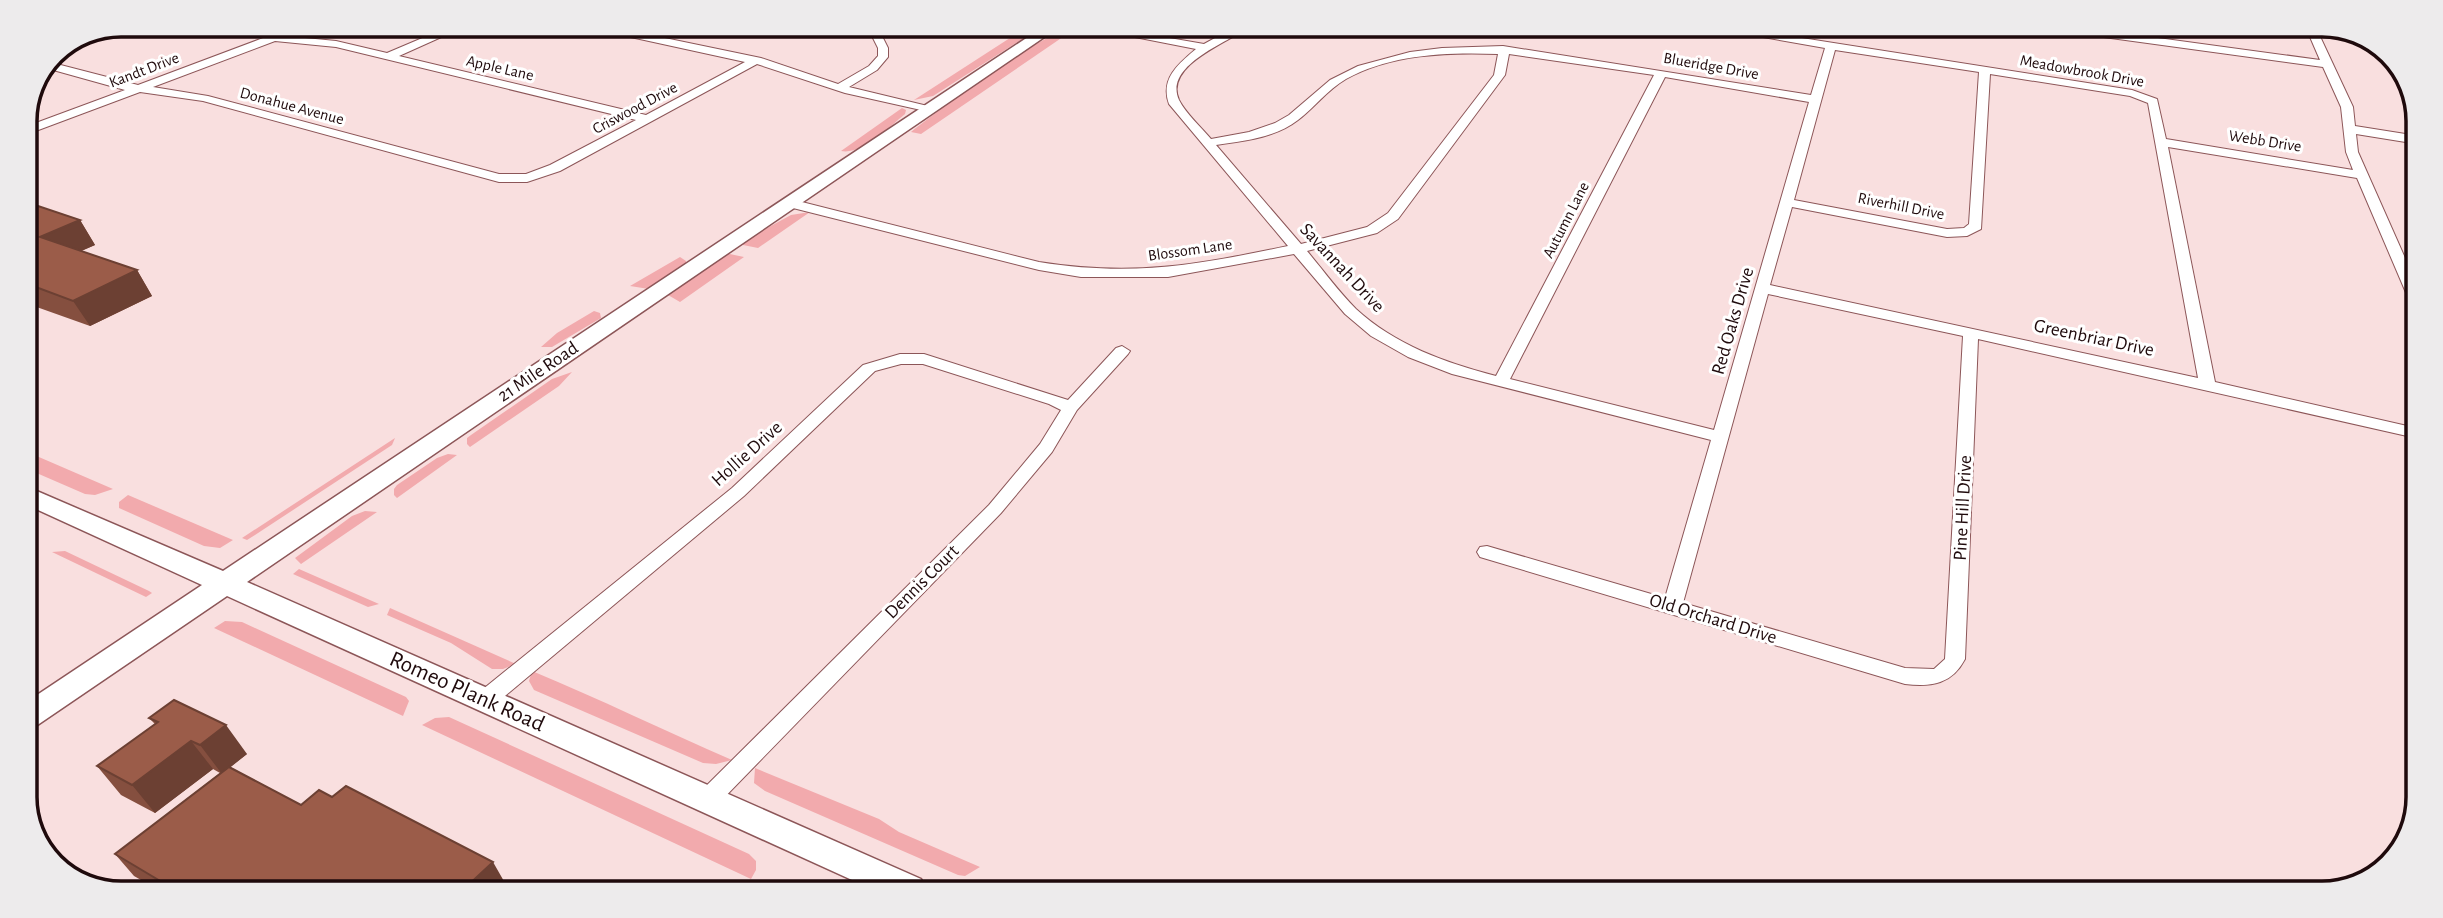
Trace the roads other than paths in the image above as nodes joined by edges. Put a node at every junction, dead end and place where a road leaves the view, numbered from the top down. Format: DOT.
graph roads {
  1 [pos="274,37"];
  2 [pos="434,37"];
  3 [pos="647,37"];
  4 [pos="878,37"];
  5 [pos="1037,37"];
  6 [pos="1145,37"];
  7 [pos="1226,37"];
  8 [pos="1774,37"];
  9 [pos="2127,37"];
  10 [pos="2315,37"];
  11 [pos="1831,46"];
  12 [pos="1206,48"];
  13 [pos="1503,49"];
  14 [pos="387,57"];
  15 [pos="757,60"];
  16 [pos="2328,64"];
  17 [pos="56,67"];
  18 [pos="1985,70"];
  19 [pos="1661,73"];
  20 [pos="839,88"];
  21 [pos="138,89"];
  22 [pos="1815,99"];
  23 [pos="930,108"];
  24 [pos="648,119"];
  25 [pos="37,127"];
  26 [pos="2348,129"];
  27 [pos="2406,138"];
  28 [pos="2163,142"];
  29 [pos="1207,143"];
  30 [pos="2362,175"];
  31 [pos="527,178"];
  32 [pos="790,202"];
  33 [pos="1786,202"];
  34 [pos="1296,249"];
  35 [pos="2406,277"];
  36 [pos="1762,288"];
  37 [pos="1971,334"];
  38 [pos="1122,351"];
  39 [pos="1501,382"];
  40 [pos="2208,386"];
  41 [pos="1070,408"];
  42 [pos="2406,431"];
  43 [pos="1720,437"];
  44 [pos="37,499"];
  45 [pos="1487,552"];
  46 [pos="224,583"];
  47 [pos="1672,607"];
  48 [pos="1940,676"];
  49 [pos="485,700"];
  50 [pos="37,710"];
  51 [pos="707,800"];
  52 [pos="889,881"];
  1 -- 14 [label="street, Apple Lane"];
  1 -- 21 [label="street, Kandt Drive"];
  2 -- 14 [label="street"];
  3 -- 15 [label="street"];
  4 -- 20 [label="street"];
  5 -- 23 [label="street, 21 Mile Road"];
  6 -- 12 [label="street"];
  7 -- 12 [label="street"];
  8 -- 11 [label="street, Meadowbrook Drive"];
  9 -- 16 [label="street"];
  10 -- 16 [label="street"];
  11 -- 18 [label="street, Meadowbrook Drive"];
  11 -- 22 [label="street, Red Oaks Drive"];
  12 -- 29 [label="street, Savannah Drive"];
  13 -- 19 [label="street, Blueridge Drive"];
  13 -- 29 [label="street, Blueridge Drive"];
  13 -- 34 [label="street, Blossom Lane"];
  14 -- 24 [label="street, Apple Lane"];
  15 -- 20 [label="street"];
  15 -- 24 [label="street, Criswood Drive"];
  16 -- 26 [label="street"];
  17 -- 21 [label="street, Donahue Avenue"];
  18 -- 28 [label="street, Meadowbrook Drive"];
  18 -- 33 [label="street, Riverhill Drive"];
  19 -- 22 [label="street, Blueridge Drive"];
  19 -- 39 [label="street, Autumn Lane"];
  20 -- 23 [label="street"];
  21 -- 25 [label="street, Kandt Drive"];
  21 -- 31 [label="street, Donahue Avenue"];
  22 -- 33 [label="street, Red Oaks Drive"];
  23 -- 32 [label="street, 21 Mile Road"];
  24 -- 31 [label="street, Criswood Drive"];
  26 -- 27 [label="street"];
  26 -- 30 [label="street"];
  28 -- 30 [label="street, Webb Drive"];
  28 -- 40 [label="street, Meadowbrook Drive"];
  29 -- 34 [label="street, Savannah Drive"];
  30 -- 35 [label="street"];
  32 -- 34 [label="street, Blossom Lane"];
  32 -- 46 [label="street, 21 Mile Road"];
  33 -- 36 [label="street, Red Oaks Drive"];
  34 -- 39 [label="street, Savannah Drive"];
  36 -- 37 [label="street, Greenbriar Drive"];
  36 -- 43 [label="street, Red Oaks Drive"];
  37 -- 40 [label="street, Greenbriar Drive"];
  37 -- 48 [label="street, Pine Hill Drive"];
  38 -- 41 [label="street, Dennis Court"];
  39 -- 43 [label="street, Savannah Drive"];
  40 -- 42 [label="street, Greenbriar Drive"];
  41 -- 49 [label="street, Hollie Drive"];
  41 -- 51 [label="street, Dennis Court"];
  43 -- 47 [label="street, Red Oaks Drive"];
  44 -- 46 [label="street, Romeo Plank Road"];
  45 -- 47 [label="street, Old Orchard Drive"];
  46 -- 49 [label="street, Romeo Plank Road"];
  46 -- 50 [label="street, 21 Mile Road"];
  47 -- 48 [label="street, Old Orchard Drive"];
  49 -- 51 [label="street, Romeo Plank Road"];
  51 -- 52 [label="street, Romeo Plank Road"];
}
